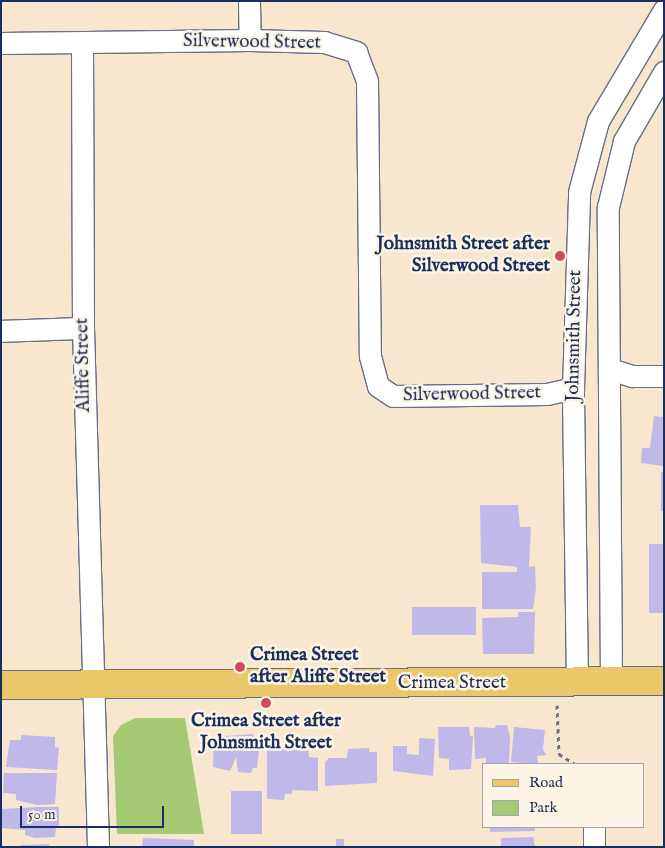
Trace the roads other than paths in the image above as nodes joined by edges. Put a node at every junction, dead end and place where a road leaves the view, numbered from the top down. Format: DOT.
graph roads {
  1 [pos="249,1"];
  2 [pos="664,10"];
  3 [pos="250,40"];
  4 [pos="1,43"];
  5 [pos="82,44"];
  6 [pos="664,72"];
  7 [pos="83,328"];
  8 [pos="1,331"];
  9 [pos="610,369"];
  10 [pos="664,376"];
  11 [pos="573,388"];
  12 [pos="664,681"];
  13 [pos="611,682"];
  14 [pos="577,683"];
  15 [pos="1,685"];
  16 [pos="92,687"];
  17 [pos="594,828"];
  18 [pos="98,847"];
  19 [pos="594,847"];
  1 -- 3 [label="street"];
  2 -- 11 [label="street, Johnsmith Street"];
  3 -- 5 [label="street, Silverwood Street"];
  3 -- 11 [label="street, Silverwood Street"];
  4 -- 5 [label="street, Silverwood Street"];
  5 -- 7 [label="street, Aliffe Street"];
  6 -- 9 [label="street, Johnsmith Street"];
  7 -- 8 [label="street"];
  7 -- 16 [label="street, Aliffe Street"];
  9 -- 10 [label="street"];
  9 -- 13 [label="street, Johnsmith Street"];
  11 -- 14 [label="street, Johnsmith Street"];
  12 -- 13 [label="main road, Crimea Street"];
  13 -- 14 [label="main road, Crimea Street"];
  14 -- 16 [label="main road, Crimea Street"];
  15 -- 16 [label="main road, Crimea Street"];
  16 -- 18 [label="street, Aliffe Street"];
  17 -- 19 [label="street"];
}
